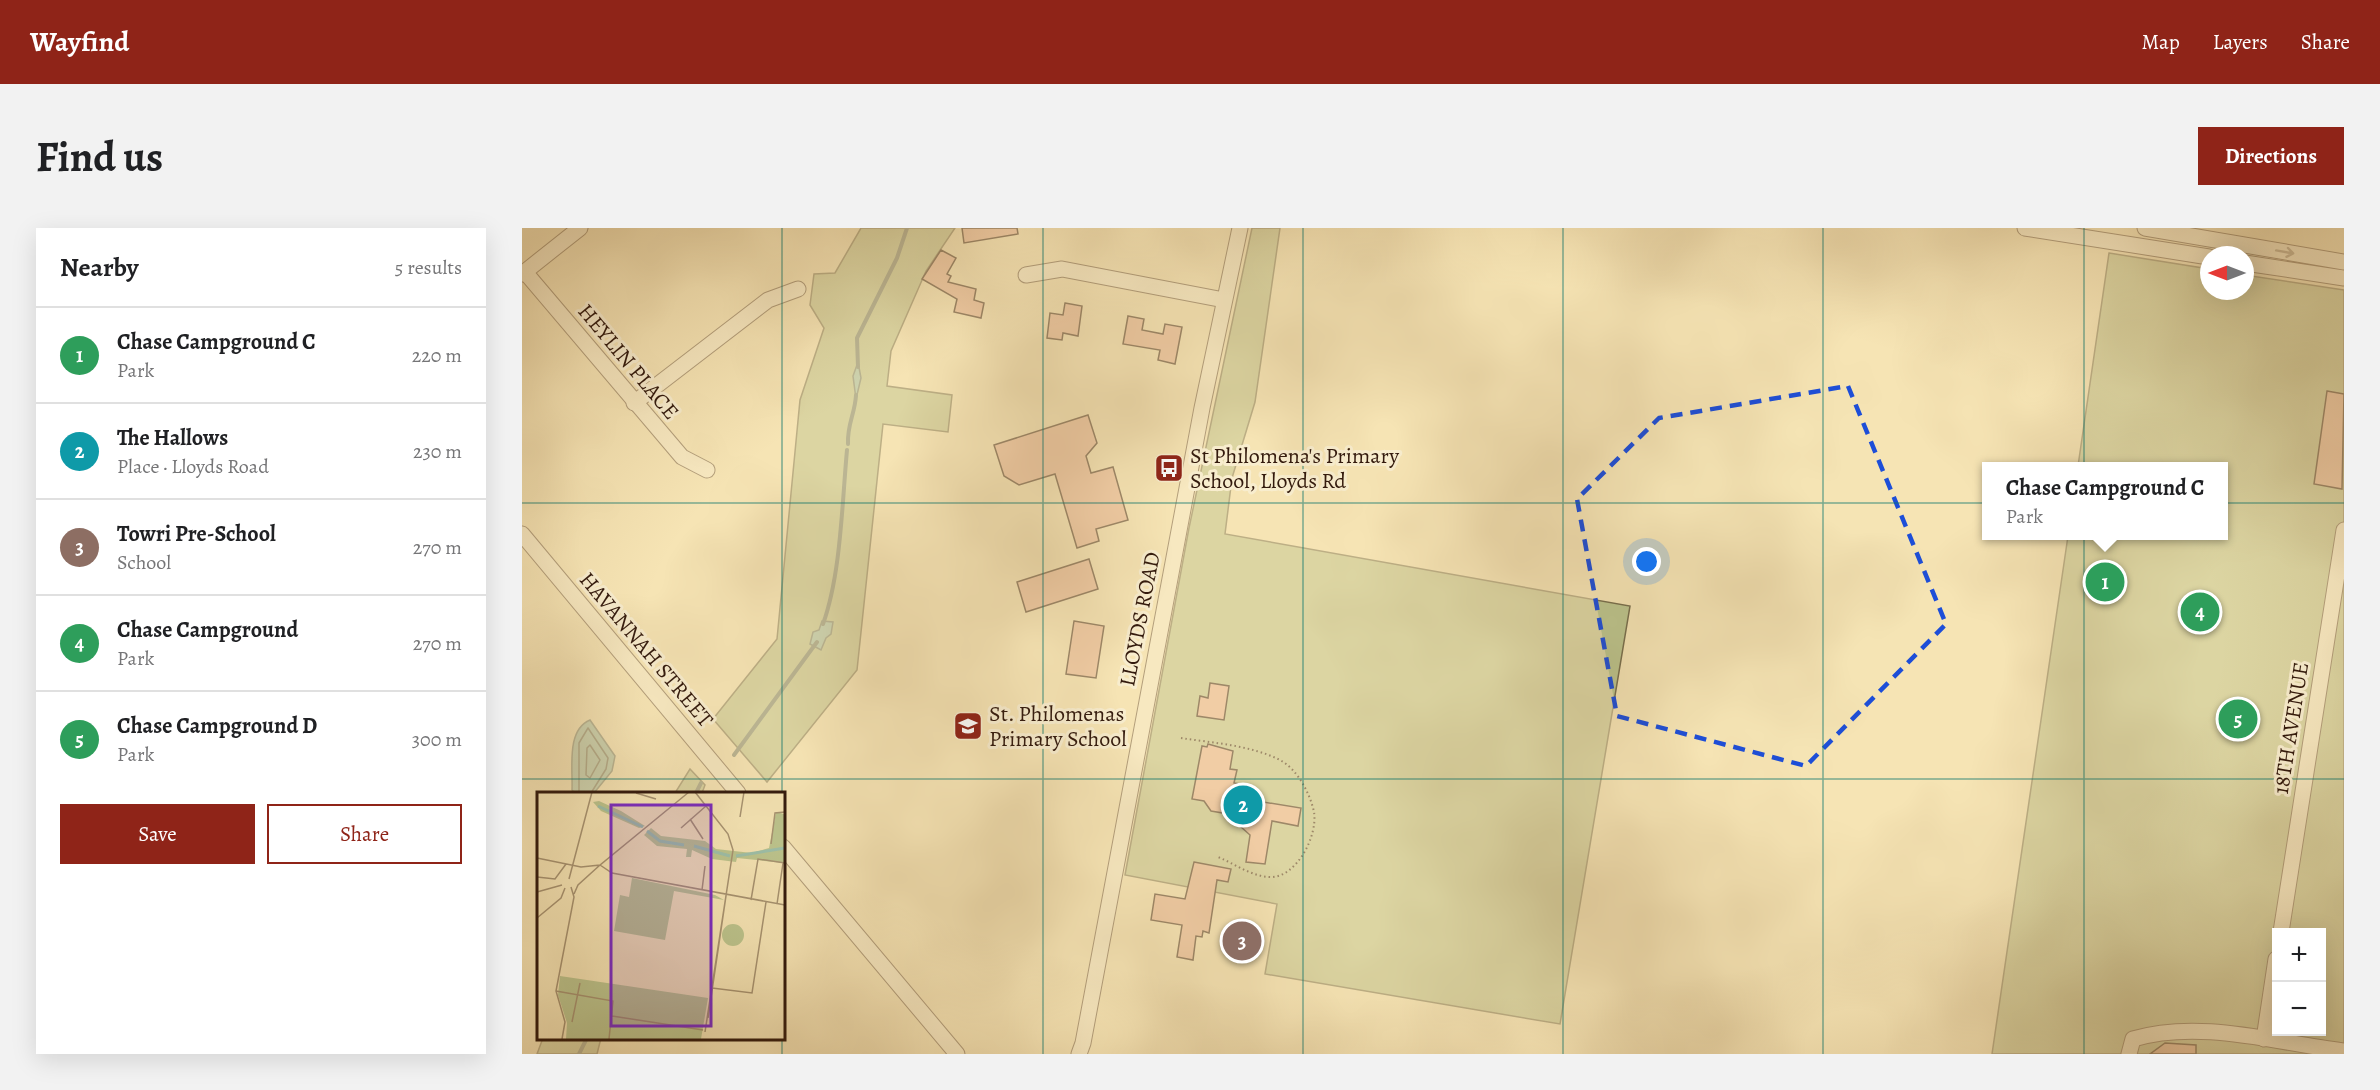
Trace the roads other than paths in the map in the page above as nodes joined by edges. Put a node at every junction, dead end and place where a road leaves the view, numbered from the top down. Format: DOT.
graph roads {
  1 [pos="580,228"];
  2 [pos="1240,228"];
  3 [pos="2025,228"];
  4 [pos="2030,228"];
  5 [pos="2138,228"];
  6 [pos="2145,228"];
  7 [pos="2135,246"];
  8 [pos="2200,256"];
  9 [pos="2344,262"];
  10 [pos="2254,264"];
  11 [pos="524,273"];
  12 [pos="1026,275"];
  13 [pos="2344,278"];
  14 [pos="798,290"];
  15 [pos="1224,300"];
  16 [pos="634,403"];
  17 [pos="707,470"];
  18 [pos="2344,530"];
  19 [pos="522,534"];
  20 [pos="737,792"];
  21 [pos="784,848"];
  22 [pos="2282,928"];
  23 [pos="2273,982"];
  24 [pos="2264,1040"];
  25 [pos="2344,1051"];
  26 [pos="957,1054"];
  27 [pos="1079,1054"];
  28 [pos="2129,1054"];
  1 -- 11 [label="street"];
  2 -- 15 [label="street, LLOYDS ROAD"];
  3 -- 4 [label="street"];
  4 -- 7 [label="street"];
  5 -- 7 [label="street"];
  6 -- 9 [label="street, one-way"];
  7 -- 8 [label="street"];
  10 -- 13 [label="street"];
  11 -- 16 [label="street, HEYLIN PLACE"];
  12 -- 15 [label="street"];
  14 -- 16 [label="street"];
  15 -- 27 [label="street, LLOYDS ROAD"];
  16 -- 17 [label="street, HEYLIN PLACE"];
  18 -- 22 [label="street, 18TH AVENUE"];
  19 -- 20 [label="street, HAVANNAH STREET"];
  21 -- 26 [label="street"];
  23 -- 24 [label="street"];
  24 -- 25 [label="street"];
  24 -- 28 [label="street"];
}
